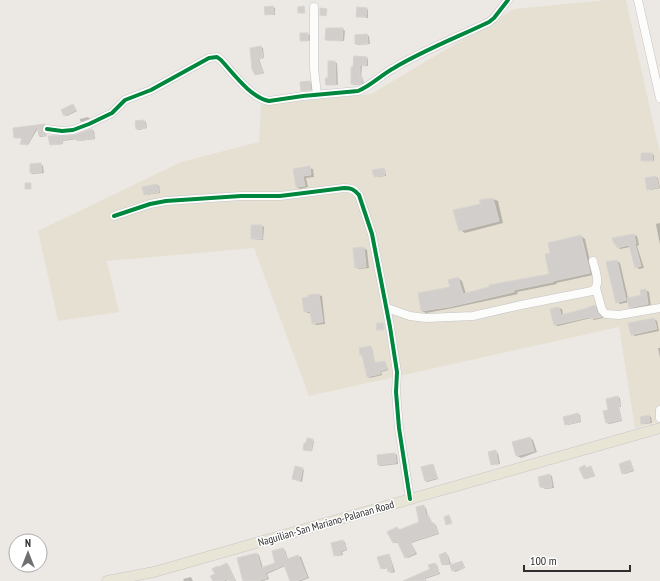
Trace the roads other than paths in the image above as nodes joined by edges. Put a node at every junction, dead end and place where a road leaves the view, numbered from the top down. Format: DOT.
graph roads {
  1 [pos="508,0"];
  2 [pos="638,0"];
  3 [pos="314,7"];
  4 [pos="317,95"];
  5 [pos="660,98"];
  6 [pos="47,129"];
  7 [pos="114,216"];
  8 [pos="593,261"];
  9 [pos="596,288"];
  10 [pos="387,308"];
  11 [pos="660,308"];
  12 [pos="660,410"];
  13 [pos="660,418"];
  14 [pos="660,428"];
  15 [pos="410,499"];
  16 [pos="108,581"];
  1 -- 4 [label="street"];
  2 -- 5 [label="street"];
  3 -- 4 [label="street"];
  4 -- 6 [label="street"];
  7 -- 10 [label="street"];
  8 -- 9 [label="street"];
  9 -- 10 [label="street"];
  9 -- 11 [label="street"];
  10 -- 15 [label="street"];
  12 -- 13 [label="street"];
  14 -- 15 [label="main road, Naguilian-San Mariano-Palanan Road"];
  15 -- 16 [label="main road, Naguilian-San Mariano-Palanan Road"];
}
